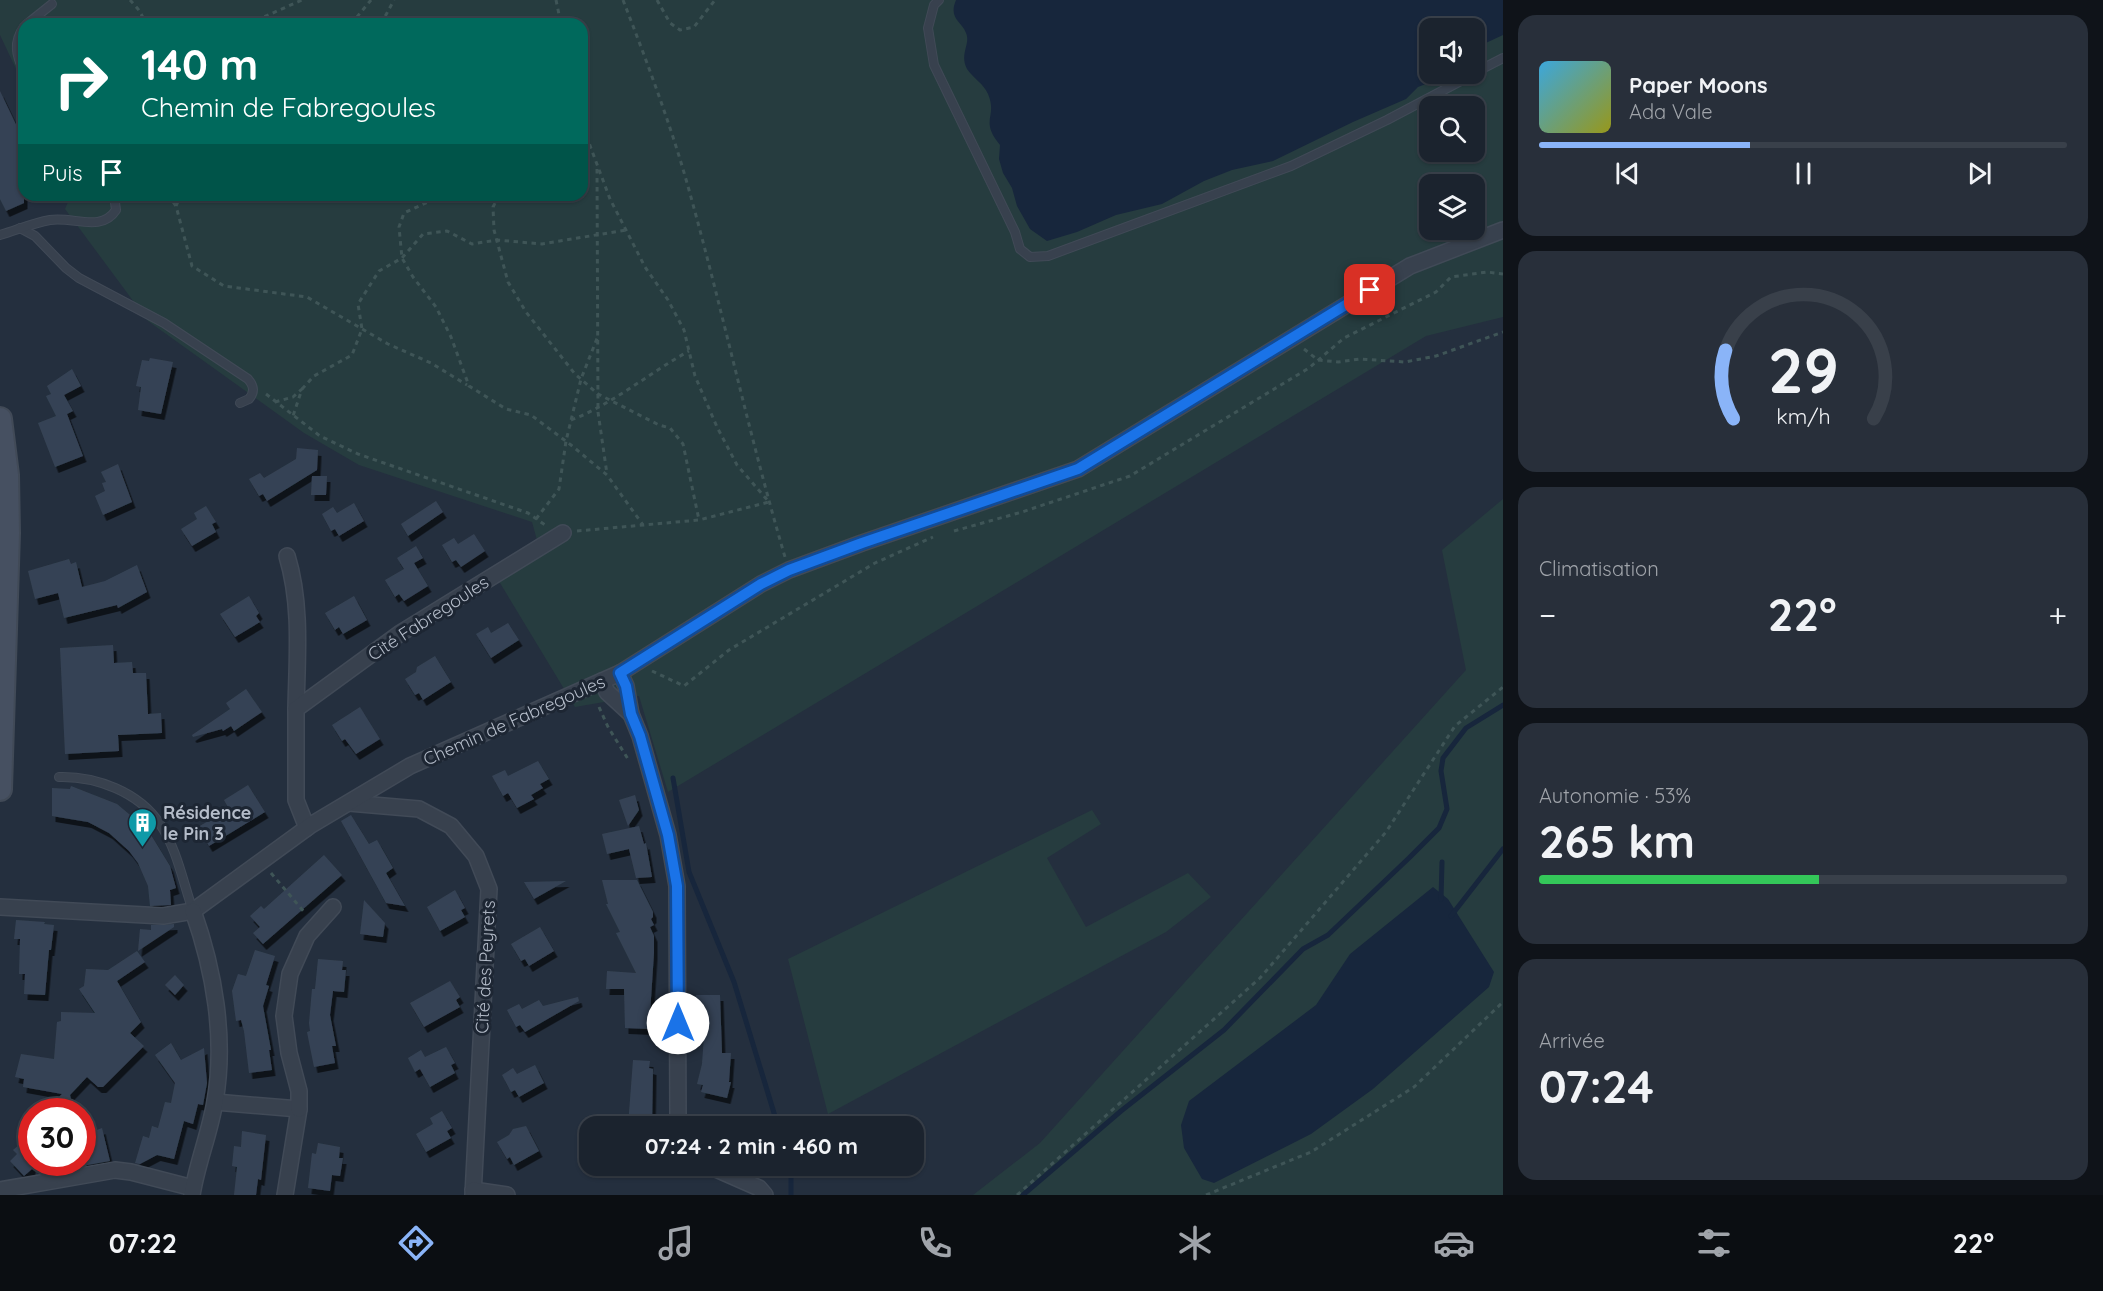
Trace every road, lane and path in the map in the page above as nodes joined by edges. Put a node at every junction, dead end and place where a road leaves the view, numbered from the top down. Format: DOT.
graph roads {
  1 [pos="130,0"];
  2 [pos="302,0"];
  3 [pos="371,0"];
  4 [pos="394,0"];
  5 [pos="556,0"];
  6 [pos="623,0"];
  7 [pos="657,0"];
  8 [pos="715,0"];
  9 [pos="939,0"];
  10 [pos="52,4"];
  11 [pos="35,18"];
  12 [pos="143,18"];
  13 [pos="262,18"];
  14 [pos="356,18"];
  15 [pos="384,18"];
  16 [pos="560,18"];
  17 [pos="18,39"];
  18 [pos="1503,58"];
  19 [pos="18,59"];
  20 [pos="1485,67"];
  21 [pos="1454,84"];
  22 [pos="588,140"];
  23 [pos="597,164"];
  24 [pos="115,201"];
  25 [pos="172,201"];
  26 [pos="178,201"];
  27 [pos="430,201"];
  28 [pos="496,201"];
  29 [pos="176,206"];
  30 [pos="20,228"];
  31 [pos="626,230"];
  32 [pos="1503,230"];
  33 [pos="0,235"];
  34 [pos="598,236"];
  35 [pos="497,240"];
  36 [pos="402,258"];
  37 [pos="362,329"];
  38 [pos="1503,333"];
  39 [pos="598,334"];
  40 [pos="1291,338"];
  41 [pos="689,351"];
  42 [pos="580,379"];
  43 [pos="252,384"];
  44 [pos="469,386"];
  45 [pos="302,389"];
  46 [pos="598,394"];
  47 [pos="610,401"];
  48 [pos="275,402"];
  49 [pos="240,403"];
  50 [pos="598,409"];
  51 [pos="293,416"];
  52 [pos="571,420"];
  53 [pos="0,421"];
  54 [pos="566,441"];
  55 [pos="607,475"];
  56 [pos="770,502"];
  57 [pos="536,519"];
  58 [pos="699,520"];
  59 [pos="643,525"];
  60 [pos="563,532"];
  61 [pos="4,535"];
  62 [pos="287,556"];
  63 [pos="789,570"];
  64 [pos="3,629"];
  65 [pos="620,673"];
  66 [pos="595,684"];
  67 [pos="1503,687"];
  68 [pos="296,709"];
  69 [pos="631,714"];
  70 [pos="629,760"];
  71 [pos="59,777"];
  72 [pos="0,789"];
  73 [pos="349,803"];
  74 [pos="307,828"];
  75 [pos="261,861"];
  76 [pos="0,907"];
  77 [pos="333,908"];
  78 [pos="193,910"];
  79 [pos="316,926"];
  80 [pos="1503,1002"];
  81 [pos="215,1102"];
  82 [pos="299,1109"];
  83 [pos="678,1116"];
  84 [pos="732,1176"];
  85 [pos="0,1190"];
  86 [pos="192,1191"];
  87 [pos="473,1192"];
  88 [pos="285,1195"];
  89 [pos="507,1195"];
  90 [pos="765,1195"];
  91 [pos="1017,1195"];
  92 [pos="1206,1195"];
  1 -- 12 [label="path"];
  2 -- 13 [label="path"];
  3 -- 14 [label="path"];
  4 -- 15 [label="path"];
  5 -- 16 [label="path"];
  6 -- 56 [label="path"];
  7 -- 8 [label="path"];
  9 -- 21 [label="lane"];
  10 -- 11 [label="lane"];
  17 -- 19 [label="lane"];
  18 -- 20 [label="lane"];
  22 -- 23 [label="path"];
  23 -- 31 [label="path"];
  23 -- 34 [label="path"];
  24 -- 30 [label="lane"];
  25 -- 29 [label="path"];
  26 -- 29 [label="path"];
  27 -- 36 [label="path"];
  28 -- 35 [label="path"];
  29 -- 37 [label="path"];
  30 -- 33 [label="lane"];
  30 -- 43 [label="lane"];
  31 -- 34 [label="path"];
  31 -- 41 [label="path"];
  32 -- 40 [label="street, Chemin de Fabregoules"];
  34 -- 35 [label="path"];
  34 -- 39 [label="path"];
  35 -- 36 [label="path"];
  35 -- 42 [label="path"];
  36 -- 37 [label="path"];
  36 -- 44 [label="path"];
  37 -- 44 [label="path"];
  37 -- 45 [label="path"];
  38 -- 40 [label="path"];
  39 -- 42 [label="path"];
  39 -- 46 [label="path"];
  40 -- 63 [label="street, Chemin de Fabregoules"];
  41 -- 47 [label="path"];
  41 -- 56 [label="path"];
  42 -- 46 [label="path"];
  42 -- 52 [label="path"];
  43 -- 48 [label="path"];
  43 -- 49 [label="lane"];
  44 -- 54 [label="path"];
  45 -- 48 [label="path"];
  45 -- 51 [label="path"];
  46 -- 47 [label="path"];
  46 -- 50 [label="path"];
  47 -- 50 [label="path"];
  47 -- 58 [label="path"];
  48 -- 51 [label="path"];
  50 -- 52 [label="path"];
  50 -- 55 [label="path"];
  51 -- 57 [label="path"];
  52 -- 54 [label="path"];
  53 -- 61 [label="main road"];
  54 -- 55 [label="path"];
  54 -- 57 [label="path"];
  55 -- 59 [label="path"];
  56 -- 58 [label="path"];
  56 -- 63 [label="path"];
  57 -- 60 [label="path"];
  58 -- 59 [label="path"];
  59 -- 60 [label="path"];
  60 -- 68 [label="street, Cité Fabregoules"];
  61 -- 64 [label="main road"];
  62 -- 68 [label="street"];
  63 -- 65 [label="street, Chemin de Fabregoules"];
  64 -- 72 [label="main road"];
  65 -- 66 [label="street, Chemin de Fabregoules"];
  65 -- 69 [label="street"];
  66 -- 69 [label="street"];
  66 -- 70 [label="path"];
  66 -- 73 [label="street, Chemin de Fabregoules"];
  67 -- 91 [label="path"];
  68 -- 74 [label="street"];
  69 -- 83 [label="street"];
  71 -- 78 [label="lane"];
  73 -- 74 [label="street, Chemin de Fabregoules"];
  73 -- 87 [label="street, Cité des Peyrets"];
  74 -- 75 [label="street, Chemin de Fabregoules"];
  75 -- 78 [label="street, Chemin de Fabregoules"];
  75 -- 79 [label="path"];
  76 -- 78 [label="street, Chemin de Fabregoules"];
  77 -- 79 [label="street"];
  78 -- 81 [label="street"];
  79 -- 82 [label="street"];
  80 -- 92 [label="path"];
  81 -- 82 [label="street"];
  81 -- 86 [label="street"];
  82 -- 88 [label="street"];
  84 -- 90 [label="street"];
  85 -- 86 [label="street"];
  87 -- 89 [label="street"];
}
